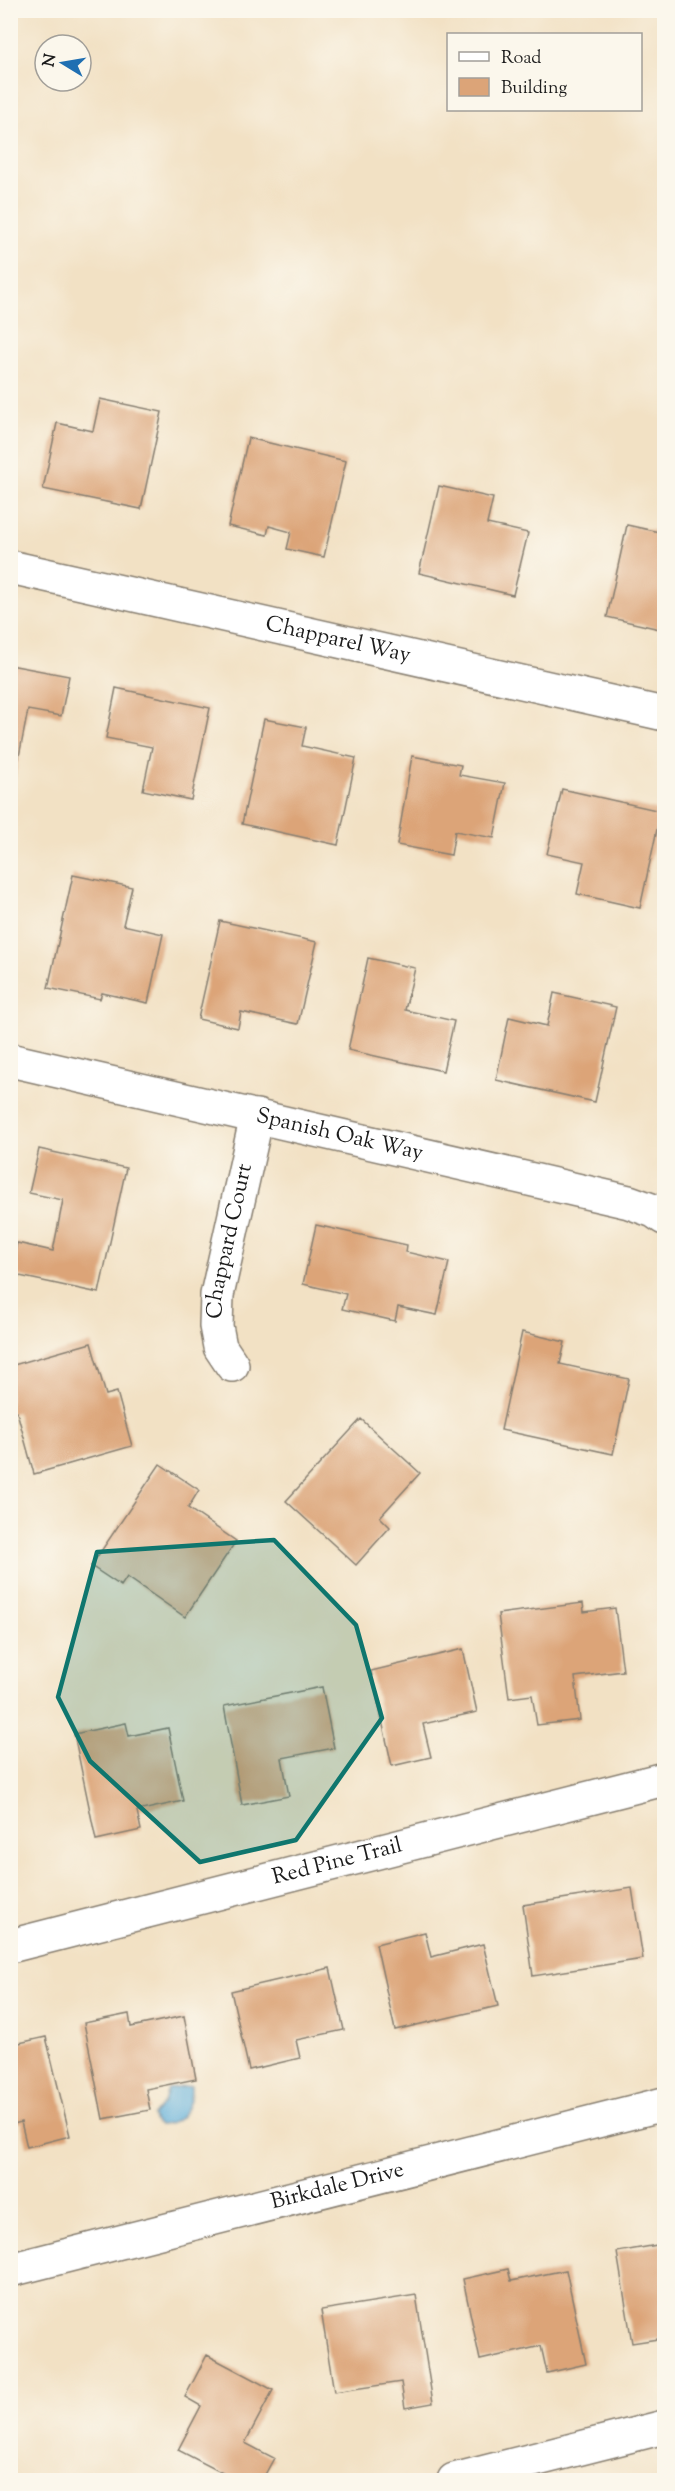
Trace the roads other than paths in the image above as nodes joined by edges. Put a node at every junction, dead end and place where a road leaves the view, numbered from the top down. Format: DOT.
graph roads {
  1 [pos="10,567"];
  2 [pos="664,714"];
  3 [pos="10,1060"];
  4 [pos="257,1116"];
  5 [pos="664,1218"];
  6 [pos="232,1365"];
  7 [pos="664,1779"];
  8 [pos="10,1946"];
  9 [pos="664,2104"];
  10 [pos="10,2270"];
  11 [pos="664,2427"];
  12 [pos="454,2481"];
  1 -- 2 [label="street, Chapparel Way"];
  3 -- 4 [label="street, Spanish Oak Way"];
  4 -- 5 [label="street, Spanish Oak Way"];
  4 -- 6 [label="street, Chappard Court"];
  7 -- 8 [label="street, Red Pine Trail"];
  9 -- 10 [label="street, Birkdale Drive"];
  11 -- 12 [label="street"];
}
